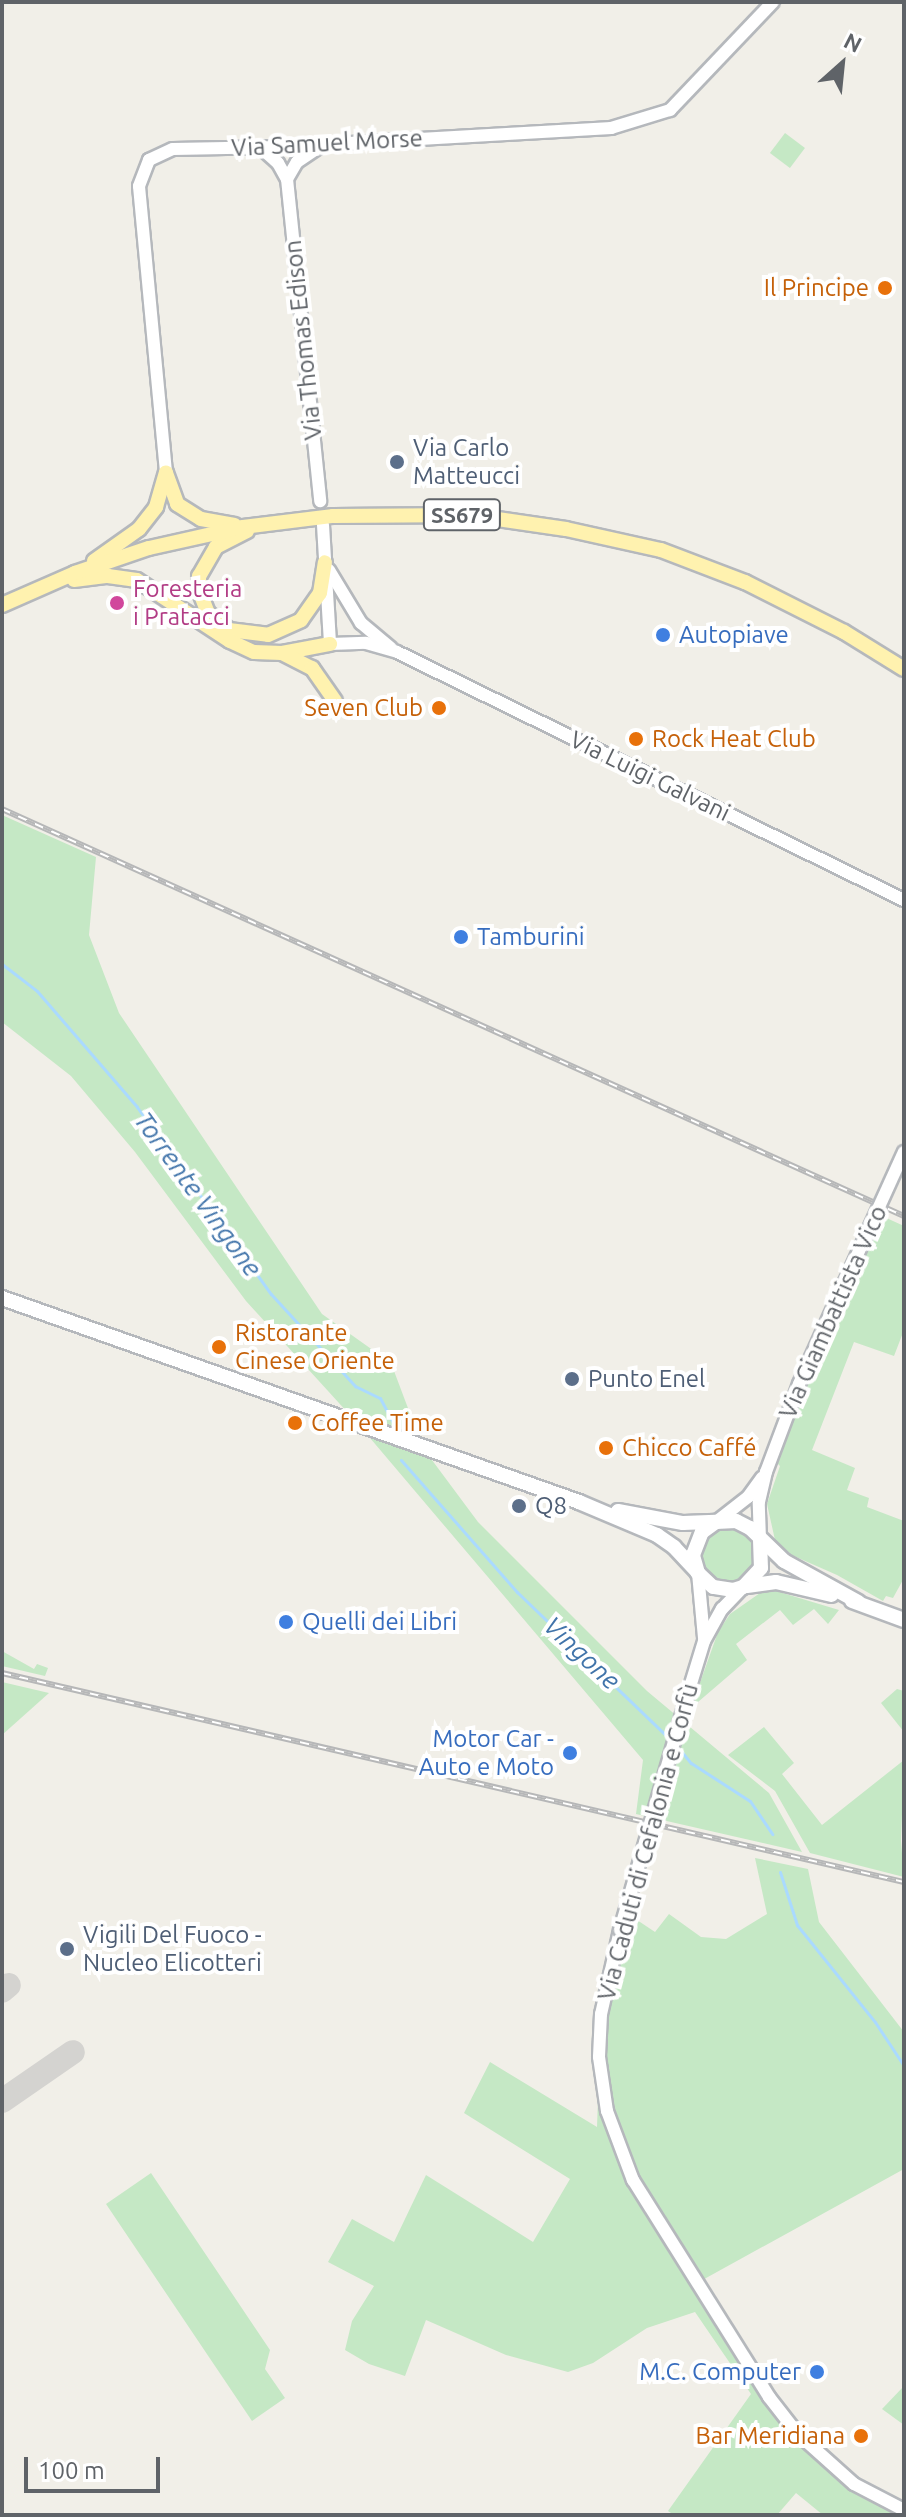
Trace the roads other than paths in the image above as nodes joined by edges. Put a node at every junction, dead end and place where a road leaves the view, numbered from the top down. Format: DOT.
graph roads {
  1 [pos="773,2"];
  2 [pos="326,144"];
  3 [pos="284,146"];
  4 [pos="260,147"];
  5 [pos="297,162"];
  6 [pos="278,163"];
  7 [pos="287,179"];
  8 [pos="166,472"];
  9 [pos="320,501"];
  10 [pos="260,524"];
  11 [pos="323,525"];
  12 [pos="243,527"];
  13 [pos="325,562"];
  14 [pos="75,573"];
  15 [pos="57,582"];
  16 [pos="2,605"];
  17 [pos="229,630"];
  18 [pos="327,645"];
  19 [pos="397,652"];
  20 [pos="282,653"];
  21 [pos="904,669"];
  22 [pos="335,701"];
  23 [pos="904,900"];
  24 [pos="904,1152"];
  25 [pos="2,1298"];
  26 [pos="766,1472"];
  27 [pos="579,1502"];
  28 [pos="716,1522"];
  29 [pos="760,1540"];
  30 [pos="698,1573"];
  31 [pos="743,1587"];
  32 [pos="858,1602"];
  33 [pos="904,1620"];
  34 [pos="704,1641"];
  35 [pos="904,2510"];
  1 -- 2 [label="street, Via Samuel Morse"];
  2 -- 3 [label="street, Via Samuel Morse"];
  2 -- 5 [label="street"];
  3 -- 4 [label="street, Via Samuel Morse"];
  3 -- 5 [label="street"];
  3 -- 6 [label="street"];
  4 -- 6 [label="street"];
  4 -- 8 [label="street, Via Samuel Morse"];
  5 -- 7 [label="street"];
  6 -- 7 [label="street"];
  7 -- 9 [label="street, Via Thomas Edison"];
  8 -- 12 [label="main road"];
  8 -- 14 [label="main road"];
  10 -- 12 [label="main road, SS679"];
  10 -- 17 [label="main road"];
  10 -- 21 [label="main road, SS679"];
  11 -- 13 [label="street"];
  12 -- 14 [label="main road, SS679"];
  13 -- 17 [label="main road"];
  13 -- 18 [label="street"];
  13 -- 19 [label="street, Via Luigi Galvani"];
  14 -- 15 [label="main road, SS679"];
  15 -- 16 [label="main road, SS679"];
  15 -- 20 [label="main road"];
  17 -- 18 [label="main road"];
  18 -- 19 [label="street, Via Luigi Galvani"];
  18 -- 20 [label="main road"];
  19 -- 23 [label="street, Via Luigi Galvani"];
  20 -- 22 [label="main road"];
  24 -- 26 [label="street, Via Giambattista Vico, bridge"];
  25 -- 27 [label="main road"];
  26 -- 28 [label="street, Via Giambattista Vico"];
  26 -- 29 [label="street, Via Giambattista Vico"];
  27 -- 28 [label="main road"];
  27 -- 30 [label="main road"];
  28 -- 29 [label="main road"];
  28 -- 30 [label="main road"];
  29 -- 31 [label="main road"];
  29 -- 32 [label="main road"];
  30 -- 31 [label="main road"];
  30 -- 34 [label="street, Via Caduti di Cefalonia e Corfù"];
  31 -- 32 [label="main road"];
  31 -- 34 [label="street, Via Caduti di Cefalonia e Corfù"];
  32 -- 33 [label="main road"];
  34 -- 35 [label="street, Via Caduti di Cefalonia e Corfù, bridge"];
}
